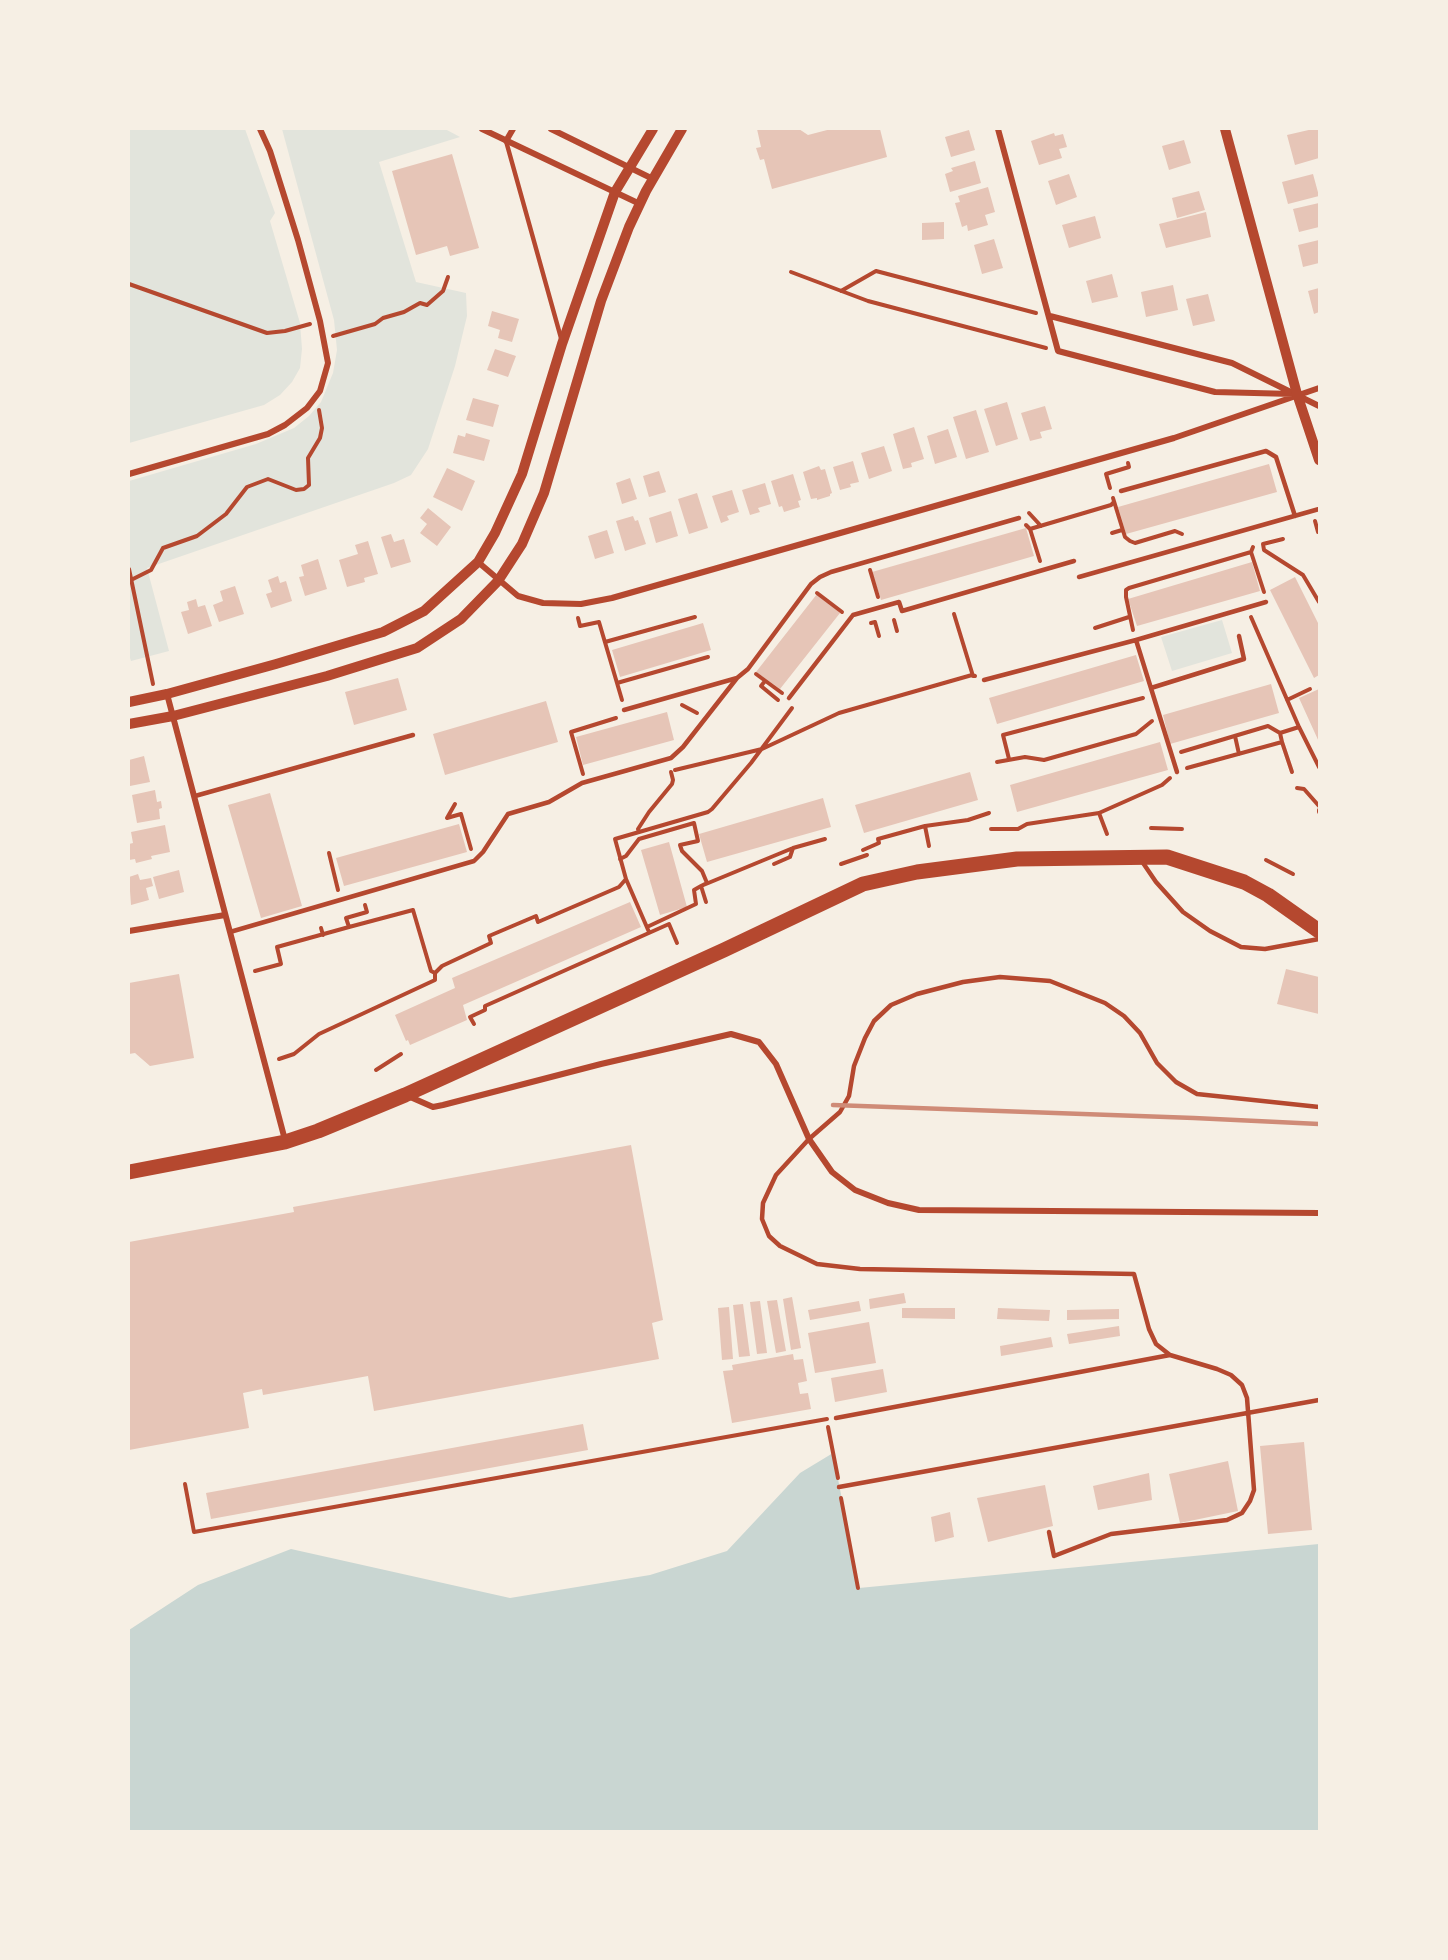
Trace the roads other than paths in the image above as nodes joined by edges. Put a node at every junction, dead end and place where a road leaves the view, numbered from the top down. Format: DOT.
graph roads {
  1 [pos="260,129"];
  2 [pos="482,129"];
  3 [pos="513,129"];
  4 [pos="551,129"];
  5 [pos="652,129"];
  6 [pos="682,129"];
  7 [pos="998,129"];
  8 [pos="1225,129"];
  9 [pos="506,141"];
  10 [pos="628,168"];
  11 [pos="653,179"];
  12 [pos="615,192"];
  13 [pos="640,204"];
  14 [pos="1050,316"];
  15 [pos="562,344"];
  16 [pos="1319,388"];
  17 [pos="1298,394"];
  18 [pos="1319,406"];
  19 [pos="1319,460"];
  20 [pos="129,474"];
  21 [pos="1121,491"];
  22 [pos="1319,509"];
  23 [pos="1295,516"];
  24 [pos="1019,518"];
  25 [pos="1074,561"];
  26 [pos="478,562"];
  27 [pos="1079,577"];
  28 [pos="498,581"];
  29 [pos="1266,602"];
  30 [pos="1239,636"];
  31 [pos="1136,640"];
  32 [pos="737,678"];
  33 [pos="984,680"];
  34 [pos="1151,688"];
  35 [pos="167,694"];
  36 [pos="789,698"];
  37 [pos="129,702"];
  38 [pos="624,710"];
  39 [pos="173,716"];
  40 [pos="129,724"];
  41 [pos="413,735"];
  42 [pos="1177,772"];
  43 [pos="195,796"];
  44 [pos="1140,858"];
  45 [pos="225,915"];
  46 [pos="129,931"];
  47 [pos="1319,931"];
  48 [pos="230,932"];
  49 [pos="1319,939"];
  50 [pos="405,1095"];
  51 [pos="1319,1107"];
  52 [pos="809,1138"];
  53 [pos="285,1142"];
  54 [pos="129,1172"];
  55 [pos="1319,1213"];
  56 [pos="1170,1355"];
  57 [pos="1319,1400"];
  58 [pos="1248,1413"];
  59 [pos="836,1418"];
  60 [pos="839,1487"];
  61 [pos="1049,1532"];
  1 -- 20 [label="street"];
  2 -- 9 [label="street"];
  3 -- 9 [label="street"];
  4 -- 10 [label="street"];
  5 -- 10 [label="street"];
  6 -- 11 [label="street"];
  7 -- 14 [label="street"];
  8 -- 17 [label="street"];
  9 -- 12 [label="street"];
  9 -- 15 [label="lane"];
  10 -- 11 [label="street"];
  10 -- 12 [label="street"];
  11 -- 13 [label="street"];
  12 -- 13 [label="street"];
  12 -- 15 [label="street"];
  13 -- 28 [label="street"];
  14 -- 17 [label="street"];
  14 -- 17 [label="street"];
  15 -- 26 [label="street"];
  16 -- 17 [label="street"];
  17 -- 18 [label="street"];
  17 -- 19 [label="street"];
  17 -- 28 [label="street"];
  21 -- 23 [label="lane"];
  22 -- 23 [label="lane"];
  23 -- 27 [label="lane"];
  24 -- 32 [label="lane"];
  25 -- 36 [label="lane"];
  26 -- 28 [label="street"];
  26 -- 35 [label="street"];
  28 -- 39 [label="street"];
  29 -- 31 [label="lane"];
  30 -- 34 [label="lane"];
  31 -- 33 [label="lane"];
  31 -- 34 [label="lane"];
  32 -- 38 [label="lane"];
  32 -- 48 [label="lane"];
  34 -- 42 [label="lane"];
  35 -- 37 [label="street"];
  35 -- 39 [label="street"];
  39 -- 40 [label="street"];
  39 -- 43 [label="street"];
  41 -- 43 [label="lane"];
  43 -- 45 [label="street"];
  44 -- 47 [label="main road"];
  44 -- 49 [label="lane"];
  44 -- 50 [label="main road"];
  45 -- 46 [label="street"];
  45 -- 48 [label="street"];
  48 -- 53 [label="street"];
  50 -- 52 [label="street"];
  50 -- 53 [label="main road"];
  51 -- 52 [label="lane"];
  52 -- 55 [label="street"];
  52 -- 56 [label="lane"];
  53 -- 54 [label="main road"];
  56 -- 58 [label="lane"];
  56 -- 59 [label="lane"];
  57 -- 58 [label="lane"];
  58 -- 60 [label="lane"];
  58 -- 61 [label="lane"];
}
